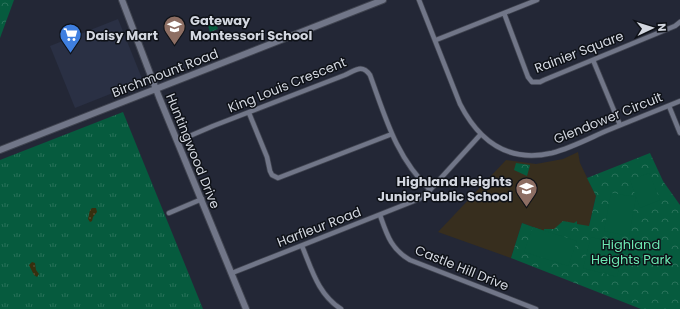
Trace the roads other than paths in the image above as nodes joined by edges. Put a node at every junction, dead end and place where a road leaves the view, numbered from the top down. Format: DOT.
graph roads {
  1 [pos="122,0"];
  2 [pos="384,0"];
  3 [pos="419,0"];
  4 [pos="537,0"];
  5 [pos="504,13"];
  6 [pos="680,22"];
  7 [pos="436,40"];
  8 [pos="593,60"];
  9 [pos="156,88"];
  10 [pos="680,101"];
  11 [pos="669,106"];
  12 [pos="248,113"];
  13 [pos="620,125"];
  14 [pos="680,133"];
  15 [pos="392,134"];
  16 [pos="481,134"];
  17 [pos="178,141"];
  18 [pos="0,150"];
  19 [pos="430,190"];
  20 [pos="202,199"];
  21 [pos="169,213"];
  22 [pos="380,215"];
  23 [pos="302,246"];
  24 [pos="232,273"];
  25 [pos="246,309"];
  26 [pos="341,309"];
  27 [pos="536,309"];
  1 -- 9 [label="main road, Huntingwood Drive"];
  2 -- 9 [label="main road, Birchmount Road"];
  3 -- 7 [label="street, Glendower Circuit"];
  4 -- 5 [label="street"];
  5 -- 7 [label="street"];
  5 -- 8 [label="street, Rainier Square"];
  6 -- 8 [label="street, Rainier Square"];
  7 -- 16 [label="street, Glendower Circuit"];
  8 -- 13 [label="street"];
  9 -- 17 [label="main road, Huntingwood Drive"];
  9 -- 18 [label="main road, Birchmount Road"];
  10 -- 11 [label="street, Glendower Circuit"];
  11 -- 13 [label="street, Glendower Circuit"];
  11 -- 14 [label="street"];
  12 -- 15 [label="street"];
  12 -- 15 [label="street, King Louis Crescent"];
  12 -- 17 [label="street, King Louis Crescent"];
  13 -- 16 [label="street, Glendower Circuit"];
  15 -- 19 [label="street, King Louis Crescent"];
  16 -- 19 [label="street, Harfleur Road"];
  17 -- 20 [label="main road, Huntingwood Drive"];
  19 -- 22 [label="street, Harfleur Road"];
  20 -- 21 [label="street"];
  20 -- 24 [label="main road, Huntingwood Drive"];
  22 -- 23 [label="street, Harfleur Road"];
  22 -- 27 [label="street, Castle Hill Drive"];
  23 -- 24 [label="street, Harfleur Road"];
  23 -- 26 [label="street"];
  24 -- 25 [label="main road, Huntingwood Drive"];
}
